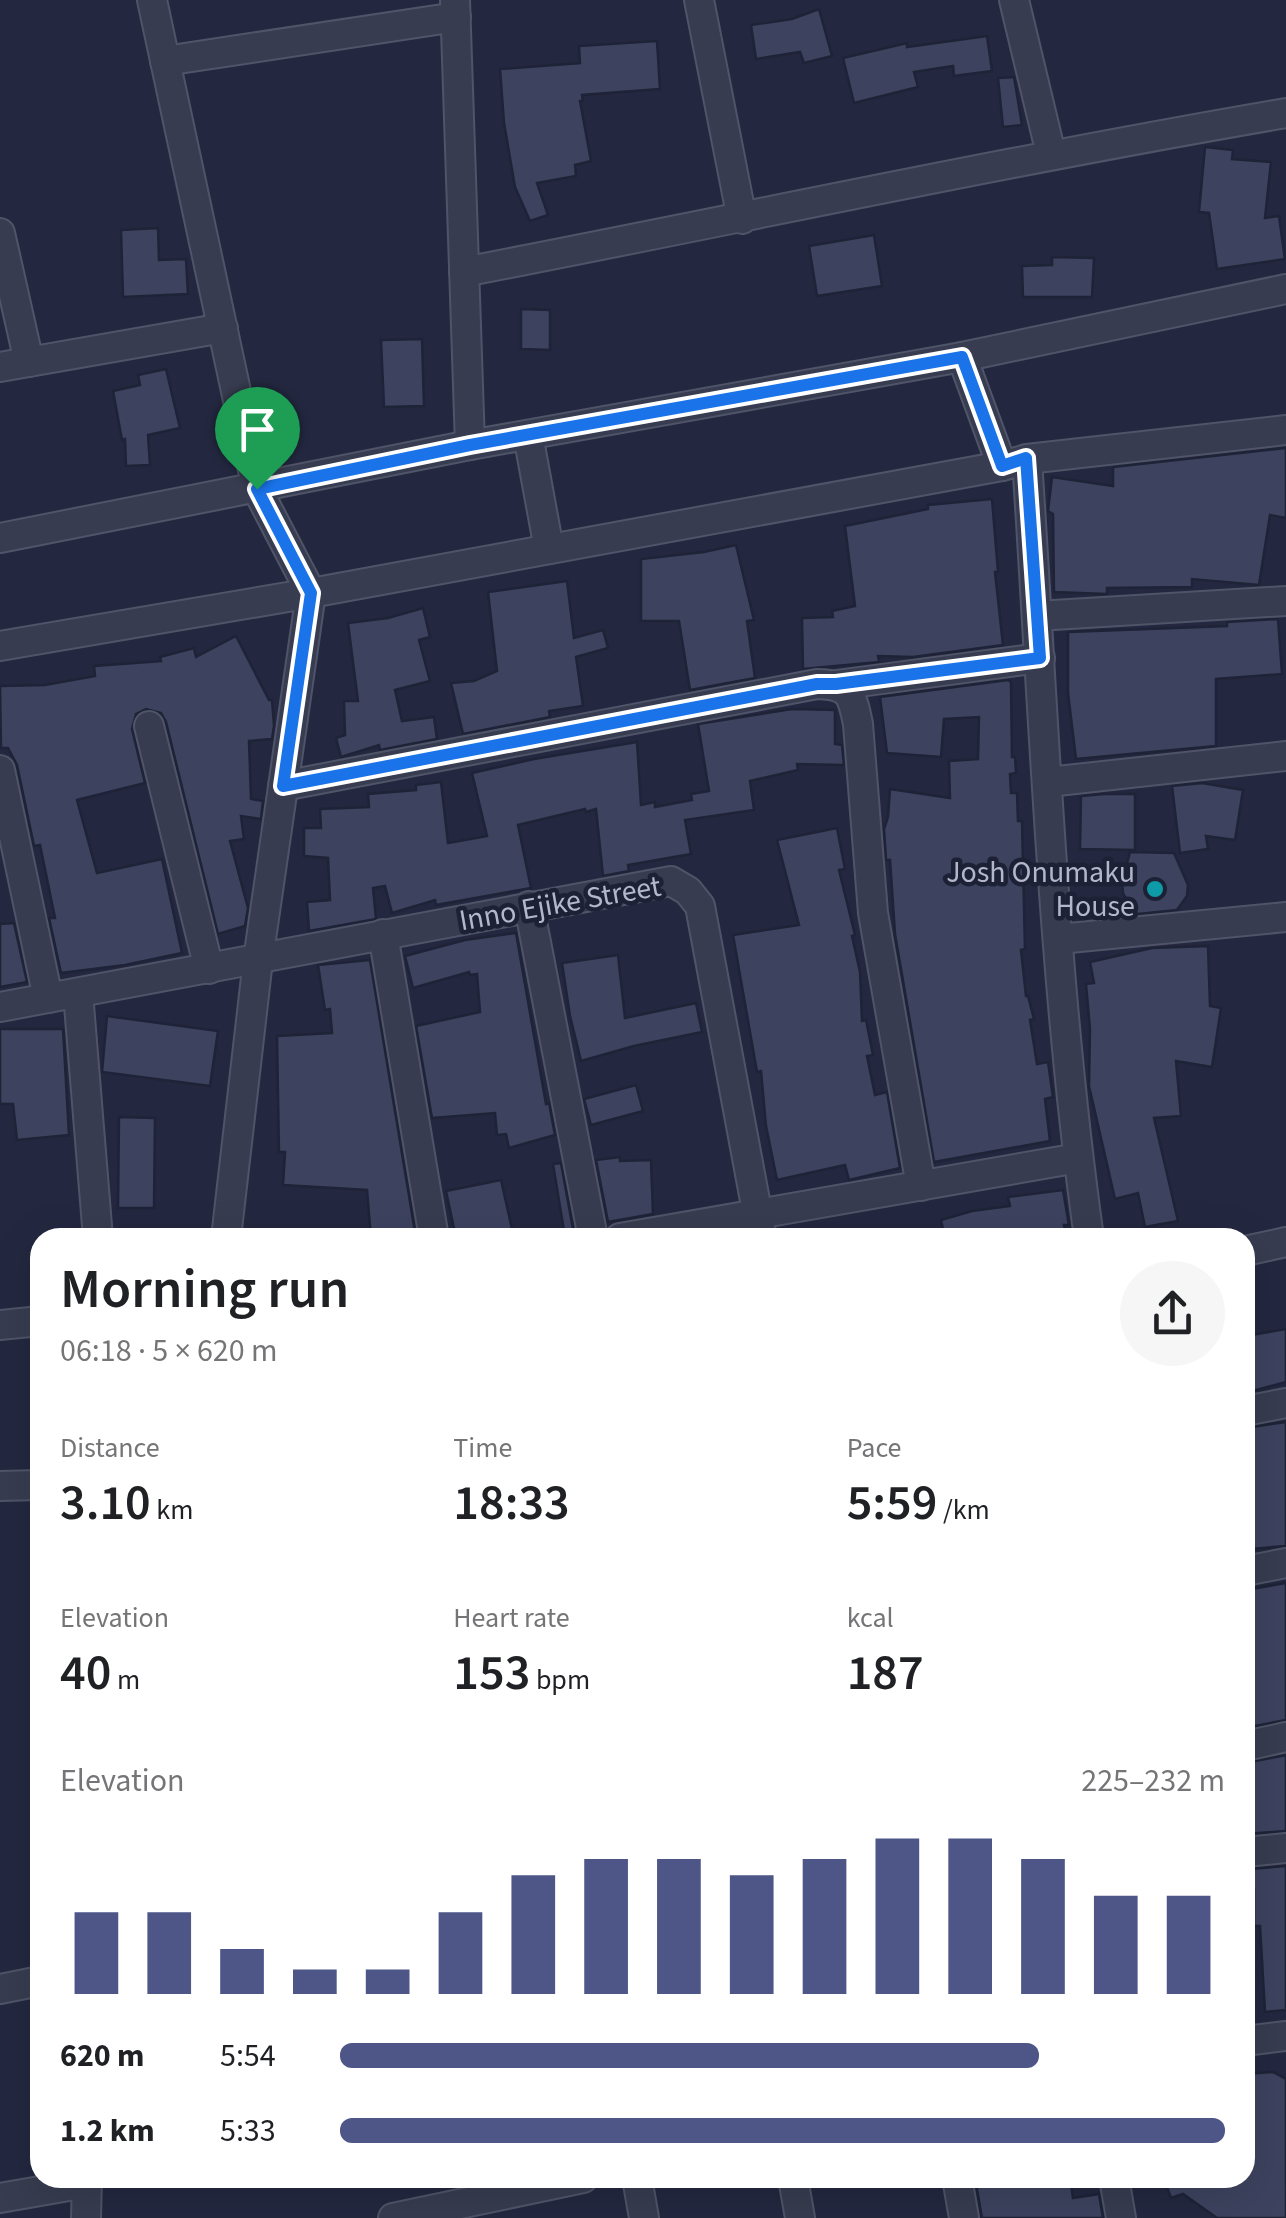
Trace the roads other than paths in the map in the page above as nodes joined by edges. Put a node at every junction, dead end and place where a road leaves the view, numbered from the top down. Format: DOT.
graph roads {
  1 [pos="152,0"];
  2 [pos="699,0"];
  3 [pos="1014,0"];
  4 [pos="455,9"];
  5 [pos="165,61"];
  6 [pos="1286,113"];
  7 [pos="1051,154"];
  8 [pos="742,219"];
  9 [pos="0,233"];
  10 [pos="464,272"];
  11 [pos="1286,289"];
  12 [pos="222,328"];
  13 [pos="962,357"];
  14 [pos="29,362"];
  15 [pos="0,367"];
  16 [pos="1286,430"];
  17 [pos="528,435"];
  18 [pos="470,445"];
  19 [pos="1014,462"];
  20 [pos="257,489"];
  21 [pos="0,538"];
  22 [pos="549,549"];
  23 [pos="311,593"];
  24 [pos="1286,601"];
  25 [pos="1037,616"];
  26 [pos="0,646"];
  27 [pos="1040,658"];
  28 [pos="836,684"];
  29 [pos="149,726"];
  30 [pos="1286,756"];
  31 [pos="0,770"];
  32 [pos="1048,782"];
  33 [pos="283,786"];
  34 [pos="7,837"];
  35 [pos="530,906"];
  36 [pos="1286,917"];
  37 [pos="383,934"];
  38 [pos="1059,940"];
  39 [pos="258,960"];
  40 [pos="209,969"];
  41 [pos="78,992"];
  42 [pos="48,998"];
  43 [pos="0,1006"];
  44 [pos="1078,1158"];
  45 [pos="920,1186"];
  46 [pos="760,1226"];
  47 [pos="97,1228"];
  48 [pos="227,1228"];
  49 [pos="432,1228"];
  50 [pos="591,1228"];
  51 [pos="1088,1228"];
  52 [pos="1286,1242"];
  53 [pos="1255,1249"];
  54 [pos="30,1322"];
  55 [pos="0,1324"];
  56 [pos="1286,1403"];
  57 [pos="1255,1409"];
  58 [pos="30,1485"];
  59 [pos="0,1486"];
  60 [pos="1286,1563"];
  61 [pos="1255,1569"];
  62 [pos="1286,1738"];
  63 [pos="1255,1744"];
  64 [pos="1286,1848"];
  65 [pos="1255,1851"];
  66 [pos="30,1983"];
  67 [pos="0,1988"];
  68 [pos="1255,2034"];
  69 [pos="1286,2036"];
  70 [pos="48,2188"];
  71 [pos="87,2188"];
  72 [pos="546,2188"];
  73 [pos="639,2188"];
  74 [pos="795,2188"];
  75 [pos="959,2188"];
  76 [pos="1116,2188"];
  77 [pos="0,2198"];
  78 [pos="461,2210"];
  79 [pos="86,2218"];
  80 [pos="394,2218"];
  81 [pos="644,2218"];
  82 [pos="800,2218"];
  83 [pos="964,2218"];
  84 [pos="1121,2218"];
  1 -- 5 [label="street"];
  2 -- 8 [label="street"];
  3 -- 7 [label="street"];
  4 -- 5 [label="street"];
  4 -- 10 [label="street"];
  5 -- 12 [label="street"];
  6 -- 7 [label="street"];
  7 -- 8 [label="street"];
  8 -- 10 [label="street"];
  9 -- 14 [label="street"];
  10 -- 18 [label="street"];
  11 -- 13 [label="street"];
  12 -- 14 [label="street"];
  12 -- 20 [label="street"];
  13 -- 17 [label="street"];
  13 -- 19 [label="street"];
  14 -- 15 [label="street"];
  16 -- 19 [label="street"];
  17 -- 18 [label="street"];
  17 -- 22 [label="street"];
  18 -- 20 [label="street"];
  19 -- 22 [label="street"];
  19 -- 25 [label="street"];
  20 -- 21 [label="street"];
  20 -- 23 [label="street"];
  22 -- 23 [label="street"];
  23 -- 26 [label="street"];
  23 -- 33 [label="street"];
  24 -- 25 [label="street"];
  25 -- 27 [label="street"];
  27 -- 28 [label="street"];
  27 -- 32 [label="street"];
  28 -- 33 [label="street"];
  28 -- 45 [label="street"];
  29 -- 40 [label="street"];
  30 -- 32 [label="street"];
  31 -- 34 [label="street"];
  32 -- 38 [label="street"];
  33 -- 39 [label="street"];
  34 -- 42 [label="street"];
  35 -- 37 [label="street, Inno Ejike Street"];
  35 -- 46 [label="street, Inno Ejike Street"];
  35 -- 50 [label="street"];
  36 -- 38 [label="street"];
  37 -- 39 [label="street, Inno Ejike Street"];
  37 -- 49 [label="street"];
  38 -- 44 [label="street"];
  39 -- 40 [label="street, Inno Ejike Street"];
  39 -- 48 [label="street"];
  40 -- 41 [label="street, Inno Ejike Street"];
  41 -- 42 [label="street, Inno Ejike Street"];
  41 -- 47 [label="street"];
  42 -- 43 [label="street, Inno Ejike Street"];
  44 -- 45 [label="street"];
  44 -- 51 [label="street"];
  45 -- 46 [label="street"];
  52 -- 53 [label="street"];
  54 -- 55 [label="street"];
  56 -- 57 [label="street"];
  58 -- 59 [label="street"];
  60 -- 61 [label="street"];
  62 -- 63 [label="street"];
  64 -- 65 [label="street"];
  66 -- 67 [label="street"];
  68 -- 69 [label="street"];
  70 -- 77 [label="street"];
  71 -- 79 [label="street"];
  72 -- 78 [label="street"];
  73 -- 81 [label="street"];
  74 -- 82 [label="street"];
  75 -- 83 [label="street"];
  76 -- 84 [label="street"];
  78 -- 80 [label="street"];
}
